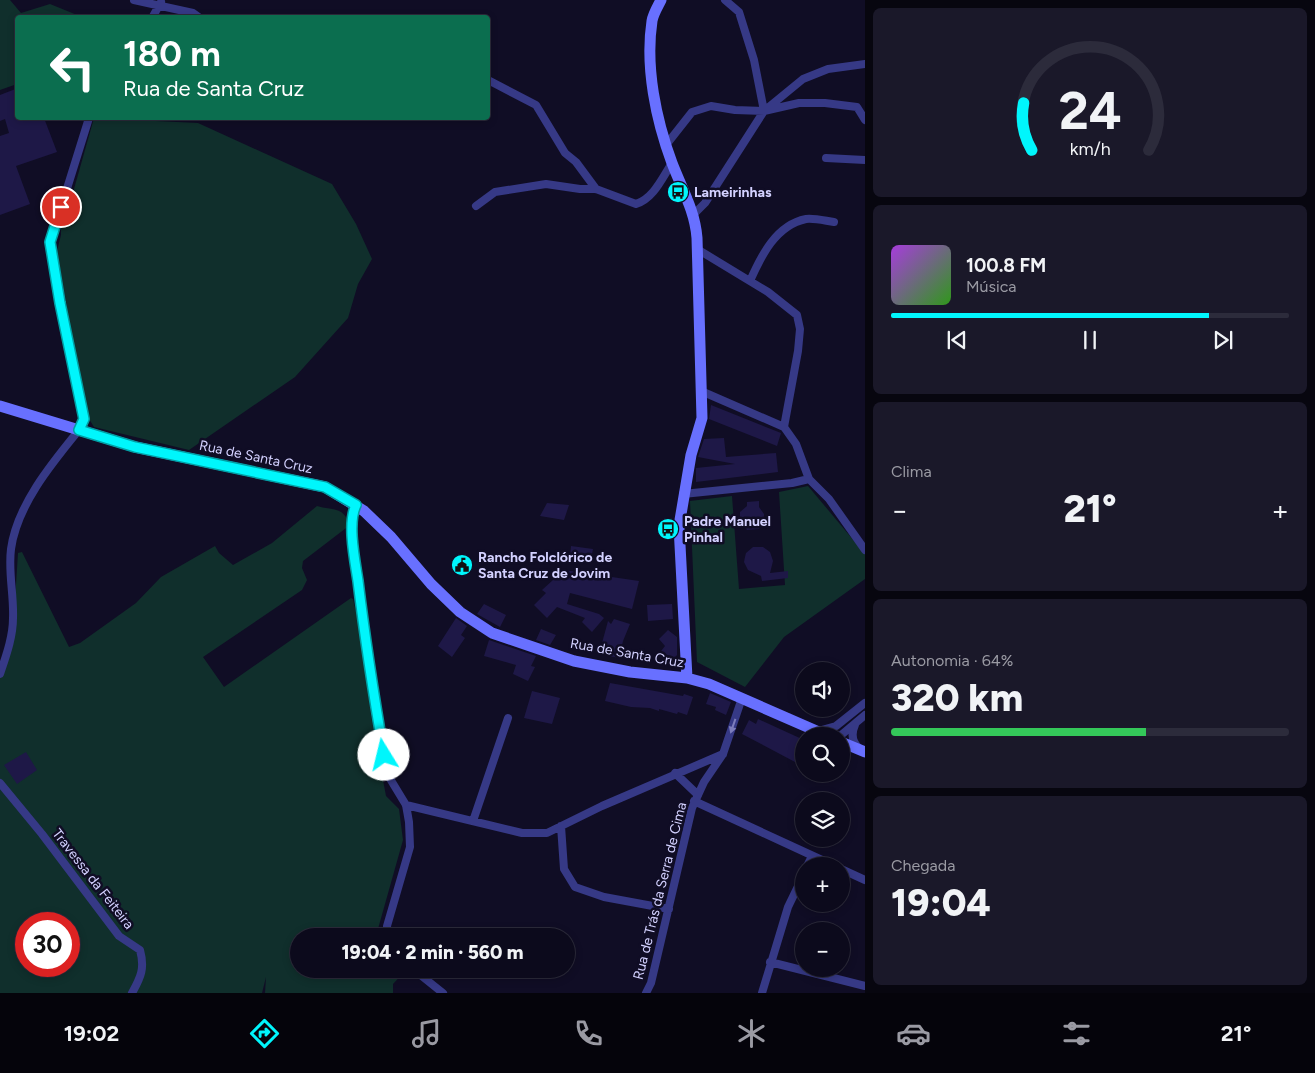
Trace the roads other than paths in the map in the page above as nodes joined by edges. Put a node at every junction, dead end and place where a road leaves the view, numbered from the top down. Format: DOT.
graph roads {
  1 [pos="134,0"];
  2 [pos="661,0"];
  3 [pos="725,0"];
  4 [pos="160,2"];
  5 [pos="154,15"];
  6 [pos="196,15"];
  7 [pos="865,64"];
  8 [pos="490,81"];
  9 [pos="764,111"];
  10 [pos="88,120"];
  11 [pos="865,120"];
  12 [pos="666,145"];
  13 [pos="826,158"];
  14 [pos="865,160"];
  15 [pos="672,163"];
  16 [pos="596,188"];
  17 [pos="476,206"];
  18 [pos="694,214"];
  19 [pos="834,222"];
  20 [pos="697,249"];
  21 [pos="750,282"];
  22 [pos="702,391"];
  23 [pos="0,406"];
  24 [pos="784,426"];
  25 [pos="79,430"];
  26 [pos="809,479"];
  27 [pos="683,494"];
  28 [pos="356,505"];
  29 [pos="865,550"];
  30 [pos="0,674"];
  31 [pos="687,678"];
  32 [pos="742,698"];
  33 [pos="865,703"];
  34 [pos="865,715"];
  35 [pos="508,718"];
  36 [pos="844,720"];
  37 [pos="856,723"];
  38 [pos="807,727"];
  39 [pos="832,727"];
  40 [pos="839,727"];
  41 [pos="850,728"];
  42 [pos="850,746"];
  43 [pos="864,752"];
  44 [pos="723,754"];
  45 [pos="675,773"];
  46 [pos="0,783"];
  47 [pos="696,798"];
  48 [pos="406,805"];
  49 [pos="473,821"];
  50 [pos="561,826"];
  51 [pos="812,856"];
  52 [pos="850,873"];
  53 [pos="865,880"];
  54 [pos="795,893"];
  55 [pos="669,909"];
  56 [pos="387,928"];
  57 [pos="770,962"];
  58 [pos="424,978"];
  59 [pos="865,986"];
  60 [pos="132,993"];
  61 [pos="443,993"];
  62 [pos="646,993"];
  63 [pos="762,993"];
  1 -- 4 [label="street"];
  2 -- 12 [label="main road"];
  3 -- 9 [label="street"];
  4 -- 5 [label="street"];
  4 -- 6 [label="street"];
  7 -- 9 [label="street"];
  8 -- 16 [label="street"];
  9 -- 11 [label="street"];
  9 -- 12 [label="street"];
  9 -- 18 [label="street"];
  10 -- 25 [label="street"];
  12 -- 15 [label="main road"];
  13 -- 14 [label="street"];
  15 -- 16 [label="street"];
  15 -- 18 [label="main road"];
  16 -- 17 [label="street"];
  18 -- 20 [label="main road"];
  19 -- 21 [label="street"];
  20 -- 21 [label="street"];
  20 -- 22 [label="main road"];
  21 -- 24 [label="street"];
  22 -- 24 [label="street"];
  22 -- 27 [label="main road"];
  23 -- 25 [label="main road, Rua de Santa Cruz"];
  24 -- 26 [label="street"];
  25 -- 28 [label="main road, Rua de Santa Cruz"];
  25 -- 30 [label="street"];
  26 -- 27 [label="street"];
  26 -- 29 [label="street"];
  27 -- 31 [label="main road"];
  28 -- 31 [label="main road, Rua de Santa Cruz"];
  28 -- 48 [label="street"];
  31 -- 32 [label="main road, Rua de Santa Cruz"];
  32 -- 38 [label="main road, Rua de Santa Cruz"];
  32 -- 44 [label="street, Rua de Trás da Serra de Cima, one-way"];
  33 -- 36 [label="street"];
  34 -- 37 [label="street"];
  35 -- 49 [label="street"];
  36 -- 39 [label="street"];
  36 -- 40 [label="street"];
  37 -- 41 [label="street"];
  37 -- 43 [label="street"];
  42 -- 43 [label="main road"];
  44 -- 45 [label="street"];
  44 -- 47 [label="street, Rua de Trás da Serra de Cima"];
  45 -- 47 [label="street, Rua de Trás da Serra de Cima"];
  45 -- 50 [label="street"];
  46 -- 60 [label="street, Travessa da Feiteira"];
  47 -- 51 [label="street"];
  47 -- 55 [label="street, Rua de Trás da Serra de Cima"];
  48 -- 49 [label="street"];
  48 -- 56 [label="street"];
  49 -- 50 [label="street"];
  50 -- 55 [label="street"];
  52 -- 53 [label="street"];
  54 -- 57 [label="street"];
  55 -- 62 [label="street, Rua de Trás da Serra de Cima"];
  57 -- 59 [label="street"];
  57 -- 63 [label="street"];
  58 -- 61 [label="street"];
}
